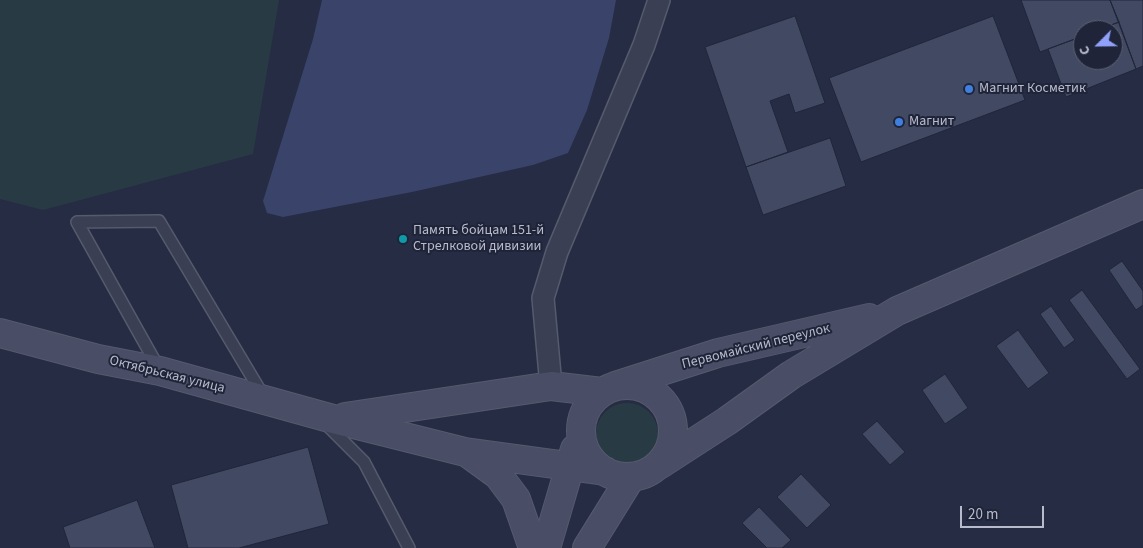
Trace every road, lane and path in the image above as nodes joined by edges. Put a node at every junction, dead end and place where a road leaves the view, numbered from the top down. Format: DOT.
graph roads {
  1 [pos="659,0"];
  2 [pos="1143,204"];
  3 [pos="897,311"];
  4 [pos="0,333"];
  5 [pos="160,372"];
  6 [pos="551,386"];
  7 [pos="608,389"];
  8 [pos="266,400"];
  9 [pos="324,417"];
  10 [pos="582,426"];
  11 [pos="465,452"];
  12 [pos="570,465"];
  13 [pos="658,465"];
  14 [pos="618,474"];
  15 [pos="409,548"];
  16 [pos="533,548"];
  17 [pos="546,548"];
  18 [pos="587,548"];
  1 -- 6 [label="street"];
  2 -- 3 [label="street, Первомайский переулок"];
  3 -- 7 [label="street, Первомайский переулок"];
  3 -- 13 [label="street, Первомайский переулок"];
  4 -- 5 [label="street, Октябрьская улица"];
  5 -- 8 [label="street, Октябрьская улица"];
  5 -- 8 [label="lane"];
  6 -- 7 [label="street, Октябрьская улица"];
  6 -- 9 [label="street, Октябрьская улица"];
  7 -- 10 [label="street"];
  7 -- 13 [label="street"];
  8 -- 9 [label="street, Октябрьская улица"];
  9 -- 11 [label="street, Октябрьская улица"];
  9 -- 15 [label="lane"];
  10 -- 12 [label="street"];
  10 -- 14 [label="street"];
  11 -- 12 [label="street, Октябрьская улица"];
  11 -- 16 [label="street, Октябрьская улица"];
  12 -- 14 [label="street, Октябрьская улица"];
  12 -- 17 [label="street"];
  13 -- 14 [label="street"];
  14 -- 18 [label="street"];
}
